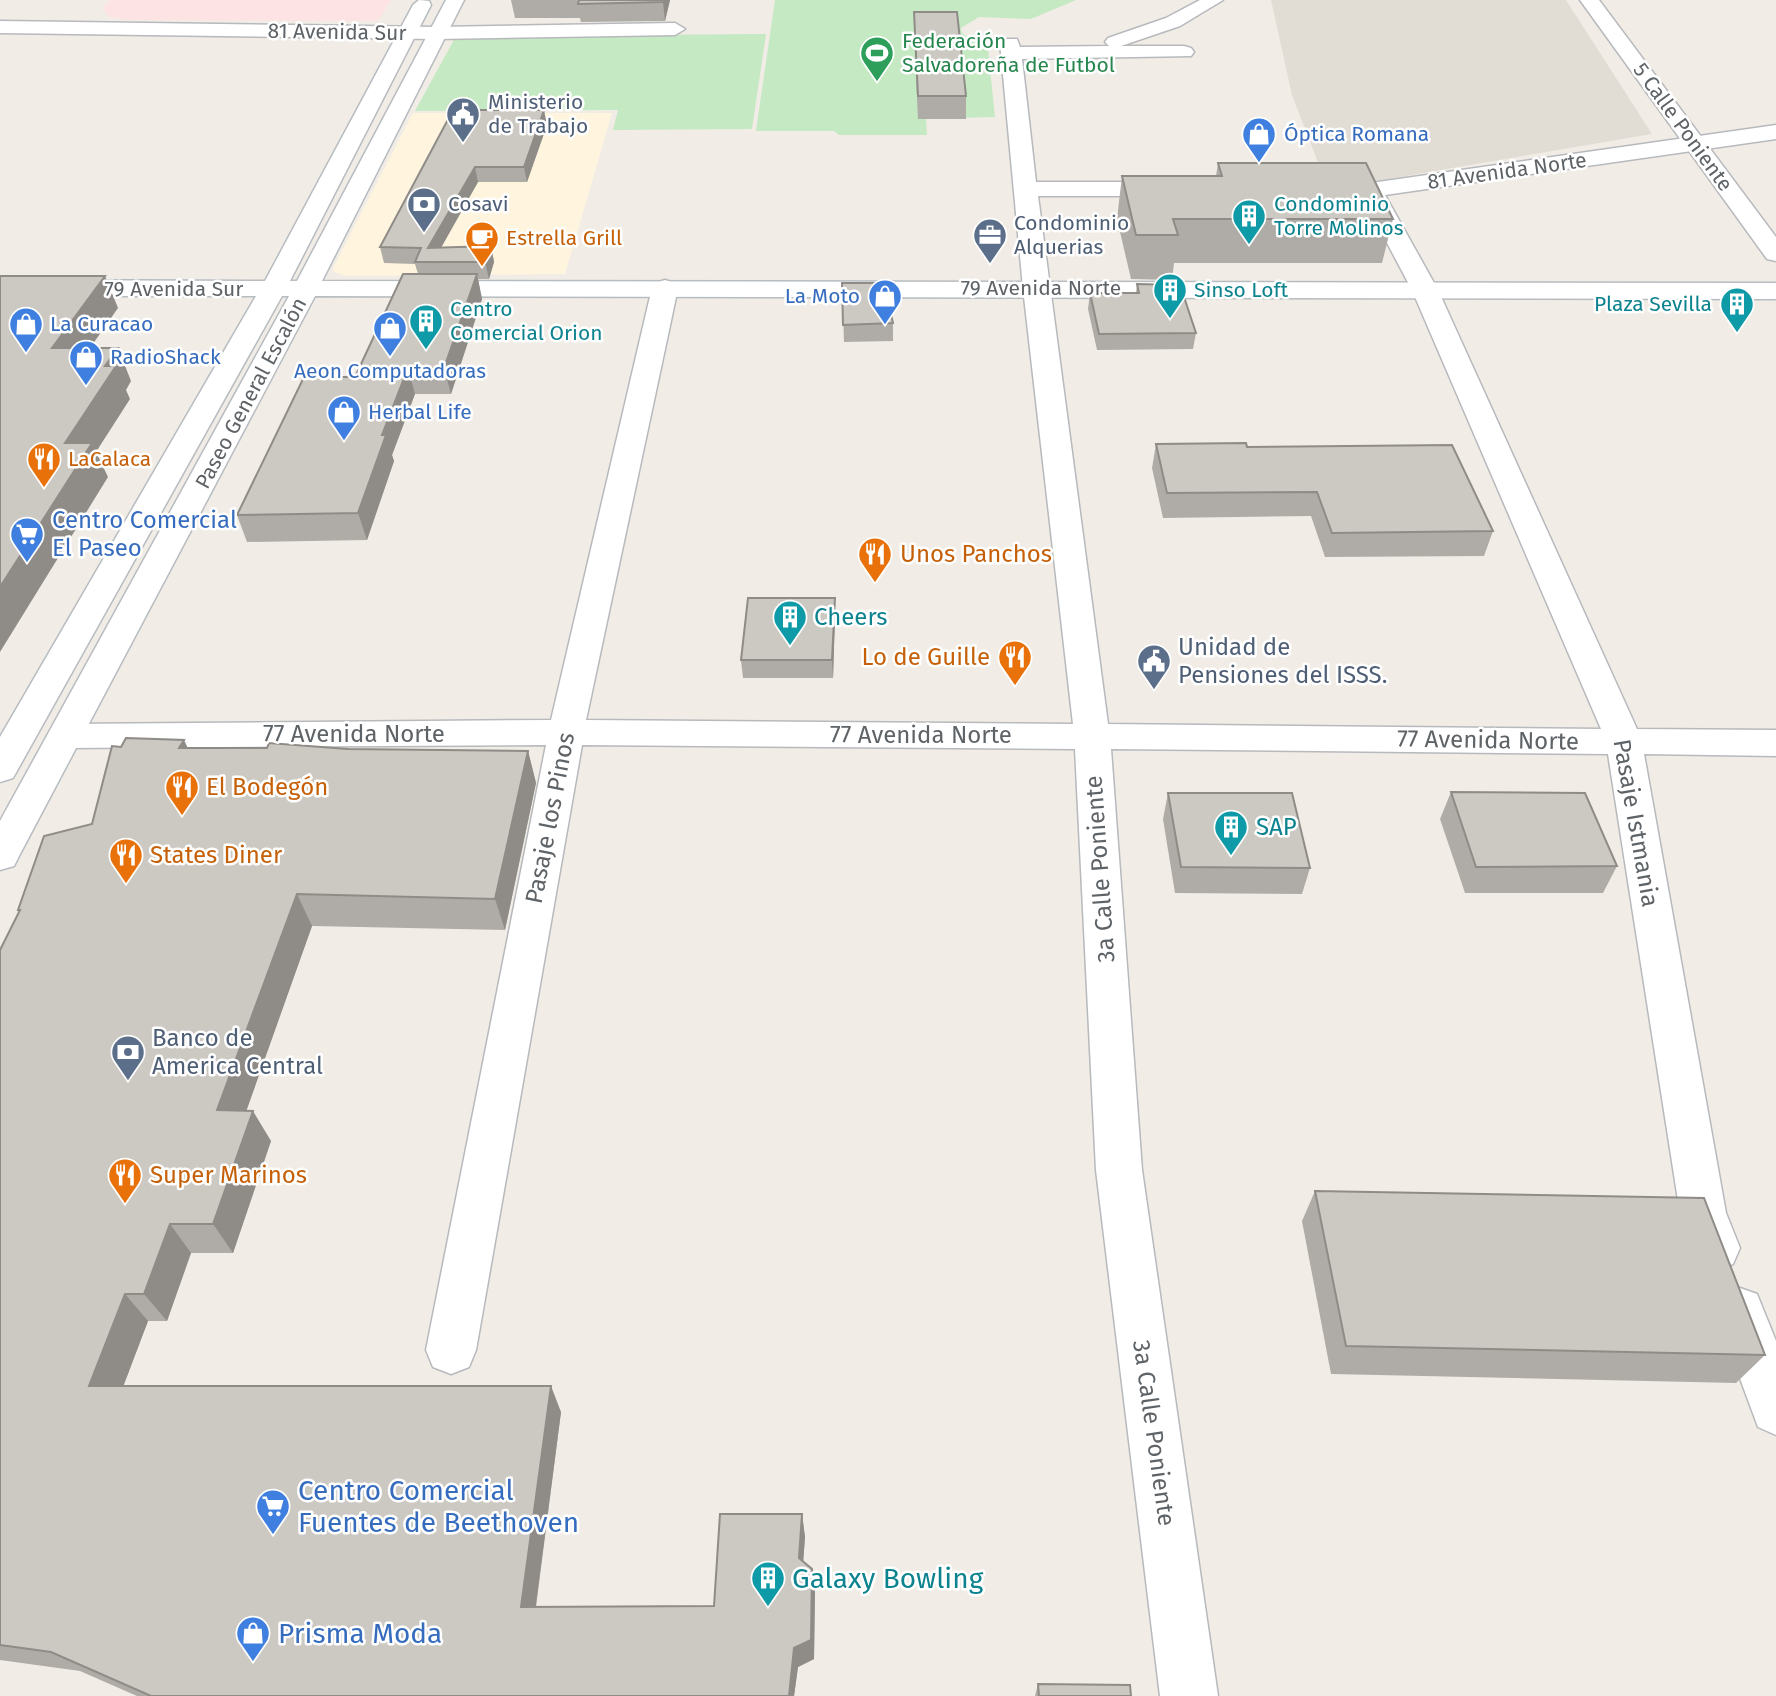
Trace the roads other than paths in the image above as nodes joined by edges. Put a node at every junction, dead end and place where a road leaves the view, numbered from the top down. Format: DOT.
graph roads {
  1 [pos="424,0"];
  2 [pos="455,0"];
  3 [pos="1214,0"];
  4 [pos="1589,0"];
  5 [pos="58,6"];
  6 [pos="1173,22"];
  7 [pos="8,28"];
  8 [pos="675,29"];
  9 [pos="406,32"];
  10 [pos="436,33"];
  11 [pos="0,46"];
  12 [pos="1072,53"];
  13 [pos="1776,132"];
  14 [pos="1696,144"];
  15 [pos="1026,189"];
  16 [pos="1192,189"];
  17 [pos="1344,190"];
  18 [pos="1371,190"];
  19 [pos="1776,254"];
  20 [pos="0,288"];
  21 [pos="306,288"];
  22 [pos="665,288"];
  23 [pos="1036,288"];
  24 [pos="273,289"];
  25 [pos="1425,290"];
  26 [pos="1776,291"];
  27 [pos="566,732"];
  28 [pos="66,736"];
  29 [pos="1091,736"];
  30 [pos="9,739"];
  31 [pos="1624,741"];
  32 [pos="1776,743"];
  33 [pos="0,769"];
  34 [pos="0,856"];
  35 [pos="451,1350"];
  36 [pos="1776,1409"];
  37 [pos="1189,1696"];
  1 -- 9 [label="street, Paseo General Escalón"];
  2 -- 10 [label="street, Paseo General Escalón"];
  3 -- 6 [label="street"];
  4 -- 14 [label="street, 5 Calle Poniente"];
  5 -- 7 [label="street"];
  6 -- 12 [label="street"];
  6 -- 12 [label="street"];
  7 -- 9 [label="street, 81 Avenida Sur"];
  7 -- 11 [label="street"];
  8 -- 10 [label="street, 81 Avenida Sur"];
  9 -- 10 [label="street, 81 Avenida Sur"];
  9 -- 24 [label="street, Paseo General Escalón"];
  10 -- 21 [label="street, Paseo General Escalón"];
  12 -- 15 [label="street, 3a Calle Poniente"];
  13 -- 14 [label="street, 81 Avenida Norte"];
  14 -- 18 [label="street, 81 Avenida Norte"];
  14 -- 19 [label="street, 5 Calle Poniente"];
  15 -- 16 [label="street"];
  15 -- 23 [label="street, 3a Calle Poniente"];
  17 -- 18 [label="street, 81 Avenida Norte"];
  18 -- 25 [label="street, Pasaje Istmania"];
  20 -- 24 [label="street, 79 Avenida Sur"];
  21 -- 22 [label="street, 79 Avenida Norte"];
  21 -- 24 [label="street, 79 Avenida Sur"];
  21 -- 28 [label="street, Paseo General Escalón"];
  22 -- 23 [label="street, 79 Avenida Norte"];
  22 -- 27 [label="street, Pasaje los Pinos"];
  23 -- 25 [label="street, 79 Avenida Norte"];
  23 -- 29 [label="street, 3a Calle Poniente"];
  24 -- 30 [label="street, Paseo General Escalón"];
  25 -- 26 [label="street, 79 Avenida Norte"];
  25 -- 31 [label="street, Pasaje Istmania"];
  27 -- 28 [label="street, 77 Avenida Norte"];
  27 -- 29 [label="street, 77 Avenida Norte"];
  27 -- 35 [label="street, Pasaje los Pinos"];
  28 -- 34 [label="street, Paseo General Escalón"];
  29 -- 31 [label="street, 77 Avenida Norte"];
  29 -- 37 [label="street, 3a Calle Poniente"];
  30 -- 33 [label="street, Paseo General Escalón"];
  31 -- 32 [label="street, 77 Avenida Norte"];
  31 -- 36 [label="street, Pasaje Istmania"];
}
